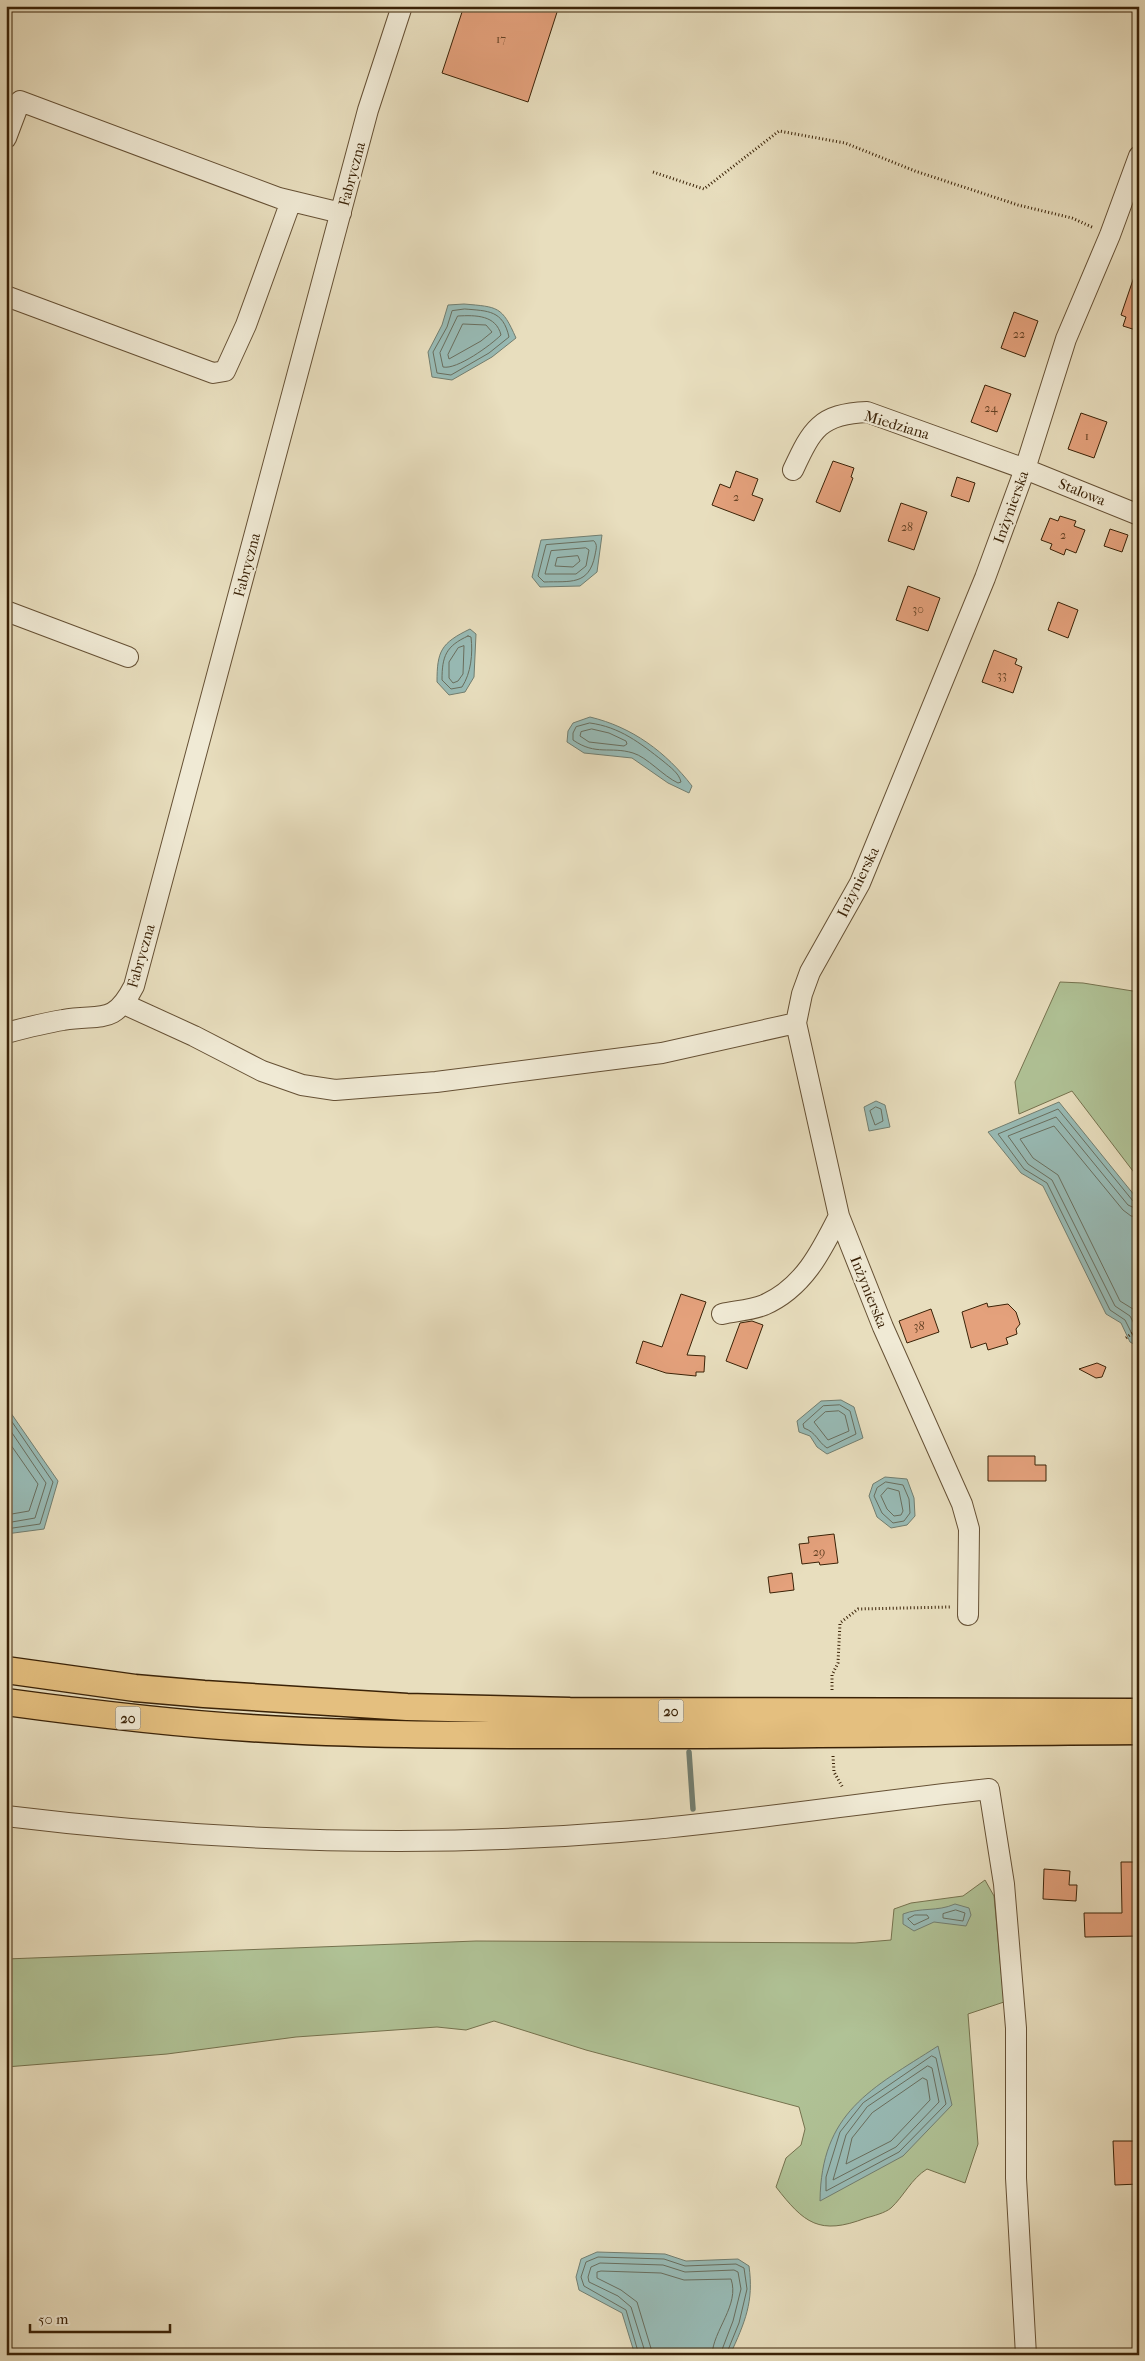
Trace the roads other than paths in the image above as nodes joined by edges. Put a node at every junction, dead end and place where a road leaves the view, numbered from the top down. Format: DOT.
graph roads {
  1 [pos="402,6"];
  2 [pos="6,138"];
  3 [pos="1139,156"];
  4 [pos="291,201"];
  5 [pos="341,213"];
  6 [pos="6,296"];
  7 [pos="1025,469"];
  8 [pos="793,470"];
  9 [pos="1139,515"];
  10 [pos="6,612"];
  11 [pos="128,657"];
  12 [pos="124,1004"];
  13 [pos="796,1023"];
  14 [pos="6,1033"];
  15 [pos="839,1216"];
  16 [pos="722,1314"];
  17 [pos="968,1609"];
  18 [pos="6,1670"];
  19 [pos="6,1702"];
  20 [pos="1139,1712"];
  21 [pos="1139,1731"];
  22 [pos="6,1816"];
  23 [pos="1026,2355"];
  1 -- 5 [label="street, Fabryczna"];
  2 -- 4 [label="street"];
  3 -- 7 [label="street, Inżynierska"];
  4 -- 5 [label="street"];
  4 -- 6 [label="street"];
  5 -- 12 [label="street, Fabryczna"];
  7 -- 8 [label="street, Miedziana"];
  7 -- 9 [label="street, Stalowa"];
  7 -- 13 [label="street, Inżynierska"];
  10 -- 11 [label="street"];
  12 -- 13 [label="street"];
  12 -- 14 [label="street, Fabryczna"];
  13 -- 15 [label="street, Inżynierska"];
  15 -- 16 [label="street"];
  15 -- 17 [label="street, Inżynierska"];
  18 -- 20 [label="main road, 20"];
  19 -- 21 [label="main road, 20"];
  22 -- 23 [label="street"];
}
